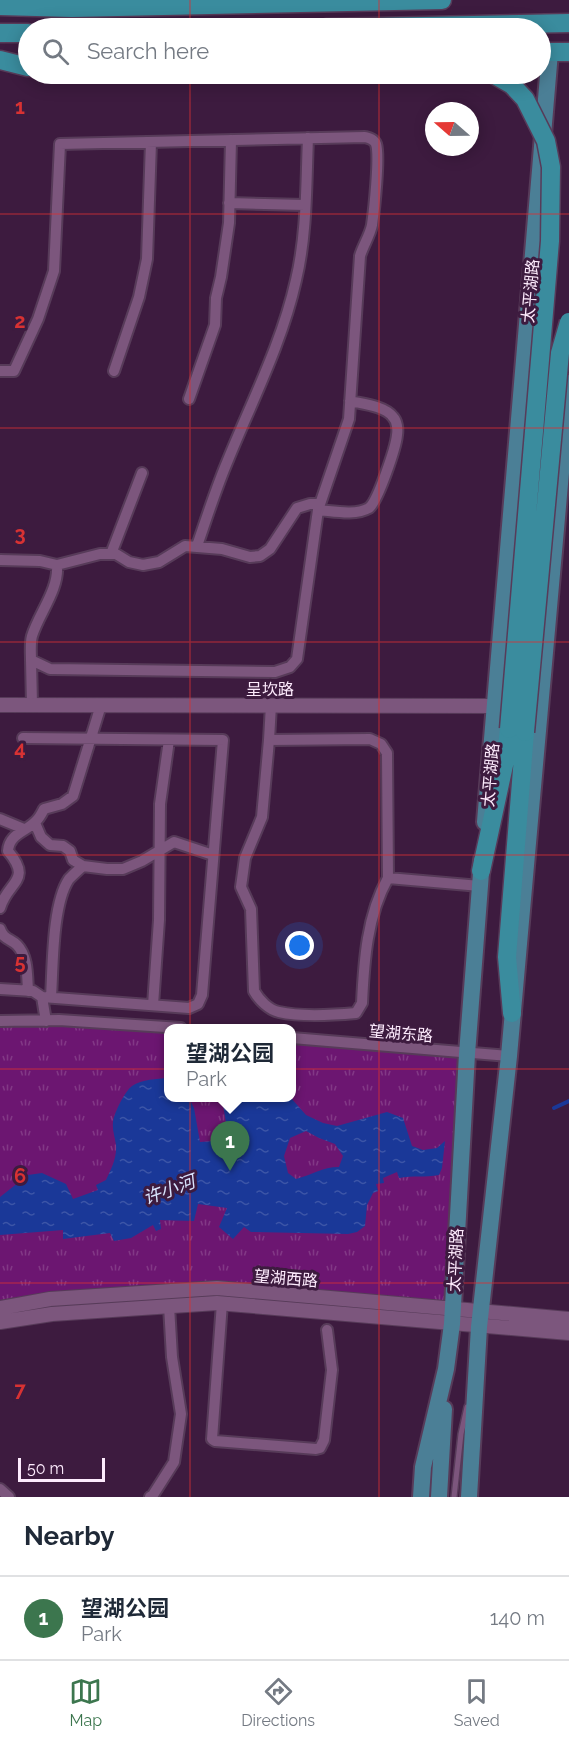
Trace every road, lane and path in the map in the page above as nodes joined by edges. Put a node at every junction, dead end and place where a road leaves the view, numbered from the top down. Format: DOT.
graph roads {
  1 [pos="135,0"];
  2 [pos="433,0"];
  3 [pos="442,0"];
  4 [pos="0,5"];
  5 [pos="72,8"];
  6 [pos="569,23"];
  7 [pos="551,24"];
  8 [pos="569,32"];
  9 [pos="0,33"];
  10 [pos="18,33"];
  11 [pos="551,42"];
  12 [pos="551,48"];
  13 [pos="569,52"];
  14 [pos="18,54"];
  15 [pos="0,55"];
  16 [pos="0,60"];
  17 [pos="18,64"];
  18 [pos="510,84"];
  19 [pos="541,84"];
  20 [pos="308,138"];
  21 [pos="231,140"];
  22 [pos="151,142"];
  23 [pos="230,203"];
  24 [pos="305,205"];
  25 [pos="569,322"];
  26 [pos="0,371"];
  27 [pos="114,371"];
  28 [pos="569,383"];
  29 [pos="189,399"];
  30 [pos="350,401"];
  31 [pos="142,473"];
  32 [pos="319,507"];
  33 [pos="197,546"];
  34 [pos="111,554"];
  35 [pos="0,560"];
  36 [pos="57,565"];
  37 [pos="31,660"];
  38 [pos="0,705"];
  39 [pos="32,705"];
  40 [pos="101,705"];
  41 [pos="271,705"];
  42 [pos="496,706"];
  43 [pos="541,710"];
  44 [pos="517,730"];
  45 [pos="23,738"];
  46 [pos="90,740"];
  47 [pos="169,740"];
  48 [pos="269,740"];
  49 [pos="0,819"];
  50 [pos="35,823"];
  51 [pos="24,829"];
  52 [pos="161,848"];
  53 [pos="4,851"];
  54 [pos="213,855"];
  55 [pos="83,866"];
  56 [pos="388,878"];
  57 [pos="480,878"];
  58 [pos="0,908"];
  59 [pos="0,929"];
  60 [pos="0,989"];
  61 [pos="28,991"];
  62 [pos="46,997"];
  63 [pos="153,1005"];
  64 [pos="512,1013"];
  65 [pos="46,1021"];
  66 [pos="0,1022"];
  67 [pos="164,1028"];
  68 [pos="296,1038"];
  69 [pos="466,1054"];
  70 [pos="509,1056"];
  71 [pos="222,1304"];
  72 [pos="169,1306"];
  73 [pos="0,1308"];
  74 [pos="452,1316"];
  75 [pos="480,1319"];
  76 [pos="569,1319"];
  77 [pos="0,1322"];
  78 [pos="327,1330"];
  79 [pos="569,1334"];
  80 [pos="476,1364"];
  81 [pos="446,1369"];
  82 [pos="0,1490"];
  83 [pos="9,1497"];
  84 [pos="150,1497"];
  85 [pos="421,1497"];
  86 [pos="439,1497"];
  87 [pos="454,1497"];
  88 [pos="469,1497"];
  1 -- 5 [label="highway"];
  2 -- 3 [label="highway"];
  2 -- 5 [label="highway"];
  4 -- 5 [label="highway"];
  6 -- 7 [label="highway"];
  8 -- 11 [label="highway"];
  9 -- 10 [label="highway"];
  12 -- 13 [label="highway"];
  14 -- 15 [label="highway"];
  16 -- 17 [label="highway"];
  18 -- 44 [label="highway, bridge"];
  19 -- 42 [label="main road, 太平湖路"];
  20 -- 21 [label="street"];
  20 -- 24 [label="street"];
  20 -- 30 [label="street"];
  21 -- 22 [label="street"];
  21 -- 23 [label="street"];
  22 -- 26 [label="street"];
  22 -- 27 [label="street"];
  23 -- 24 [label="street"];
  23 -- 29 [label="street"];
  24 -- 33 [label="street"];
  25 -- 44 [label="highway, bridge"];
  28 -- 43 [label="main road, 太平湖路"];
  30 -- 32 [label="street"];
  30 -- 32 [label="street"];
  31 -- 34 [label="street"];
  32 -- 33 [label="street"];
  32 -- 37 [label="street"];
  33 -- 34 [label="street"];
  34 -- 36 [label="street"];
  35 -- 36 [label="street"];
  36 -- 37 [label="street"];
  37 -- 39 [label="street"];
  38 -- 39 [label="street, 呈坎路"];
  39 -- 40 [label="street, 呈坎路"];
  40 -- 41 [label="street, 呈坎路"];
  40 -- 46 [label="street"];
  41 -- 42 [label="street, 呈坎路"];
  41 -- 48 [label="street"];
  42 -- 43 [label="street, 呈坎路"];
  42 -- 57 [label="main road, 太平湖路"];
  43 -- 64 [label="main road, 太平湖路"];
  44 -- 57 [label="highway"];
  44 -- 64 [label="highway"];
  45 -- 46 [label="street"];
  46 -- 47 [label="street"];
  46 -- 50 [label="street"];
  47 -- 52 [label="street"];
  47 -- 54 [label="street"];
  48 -- 56 [label="street"];
  48 -- 56 [label="street"];
  49 -- 51 [label="street"];
  50 -- 51 [label="street"];
  50 -- 55 [label="street"];
  51 -- 53 [label="street"];
  52 -- 54 [label="street"];
  52 -- 55 [label="street"];
  52 -- 63 [label="street"];
  53 -- 58 [label="street"];
  54 -- 63 [label="street"];
  55 -- 62 [label="street"];
  56 -- 57 [label="street"];
  57 -- 69 [label="main road, 太平湖路"];
  59 -- 61 [label="street"];
  60 -- 61 [label="street"];
  61 -- 62 [label="street"];
  62 -- 63 [label="street"];
  62 -- 65 [label="street"];
  64 -- 70 [label="main road, 太平湖路"];
  65 -- 66 [label="street"];
  65 -- 67 [label="street"];
  68 -- 69 [label="street, 望湖东路"];
  69 -- 70 [label="street, 望湖东路"];
  69 -- 74 [label="main road, 太平湖路"];
  70 -- 75 [label="main road, 太平湖路"];
  71 -- 72 [label="street, 望湖西路"];
  71 -- 74 [label="street, 望湖西路"];
  71 -- 78 [label="street"];
  72 -- 77 [label="street, 望湖西路"];
  72 -- 84 [label="street"];
  73 -- 74 [label="street, 望湖西路"];
  74 -- 75 [label="street, 望湖西路"];
  74 -- 81 [label="main road, 太平湖路"];
  75 -- 76 [label="street, 望湖西路"];
  75 -- 79 [label="street, 望湖西路"];
  75 -- 80 [label="main road, 太平湖路"];
  80 -- 87 [label="lane"];
  80 -- 88 [label="main road, 太平湖路"];
  81 -- 85 [label="main road, 太平湖路"];
  81 -- 86 [label="main road"];
  82 -- 83 [label="street"];
}
